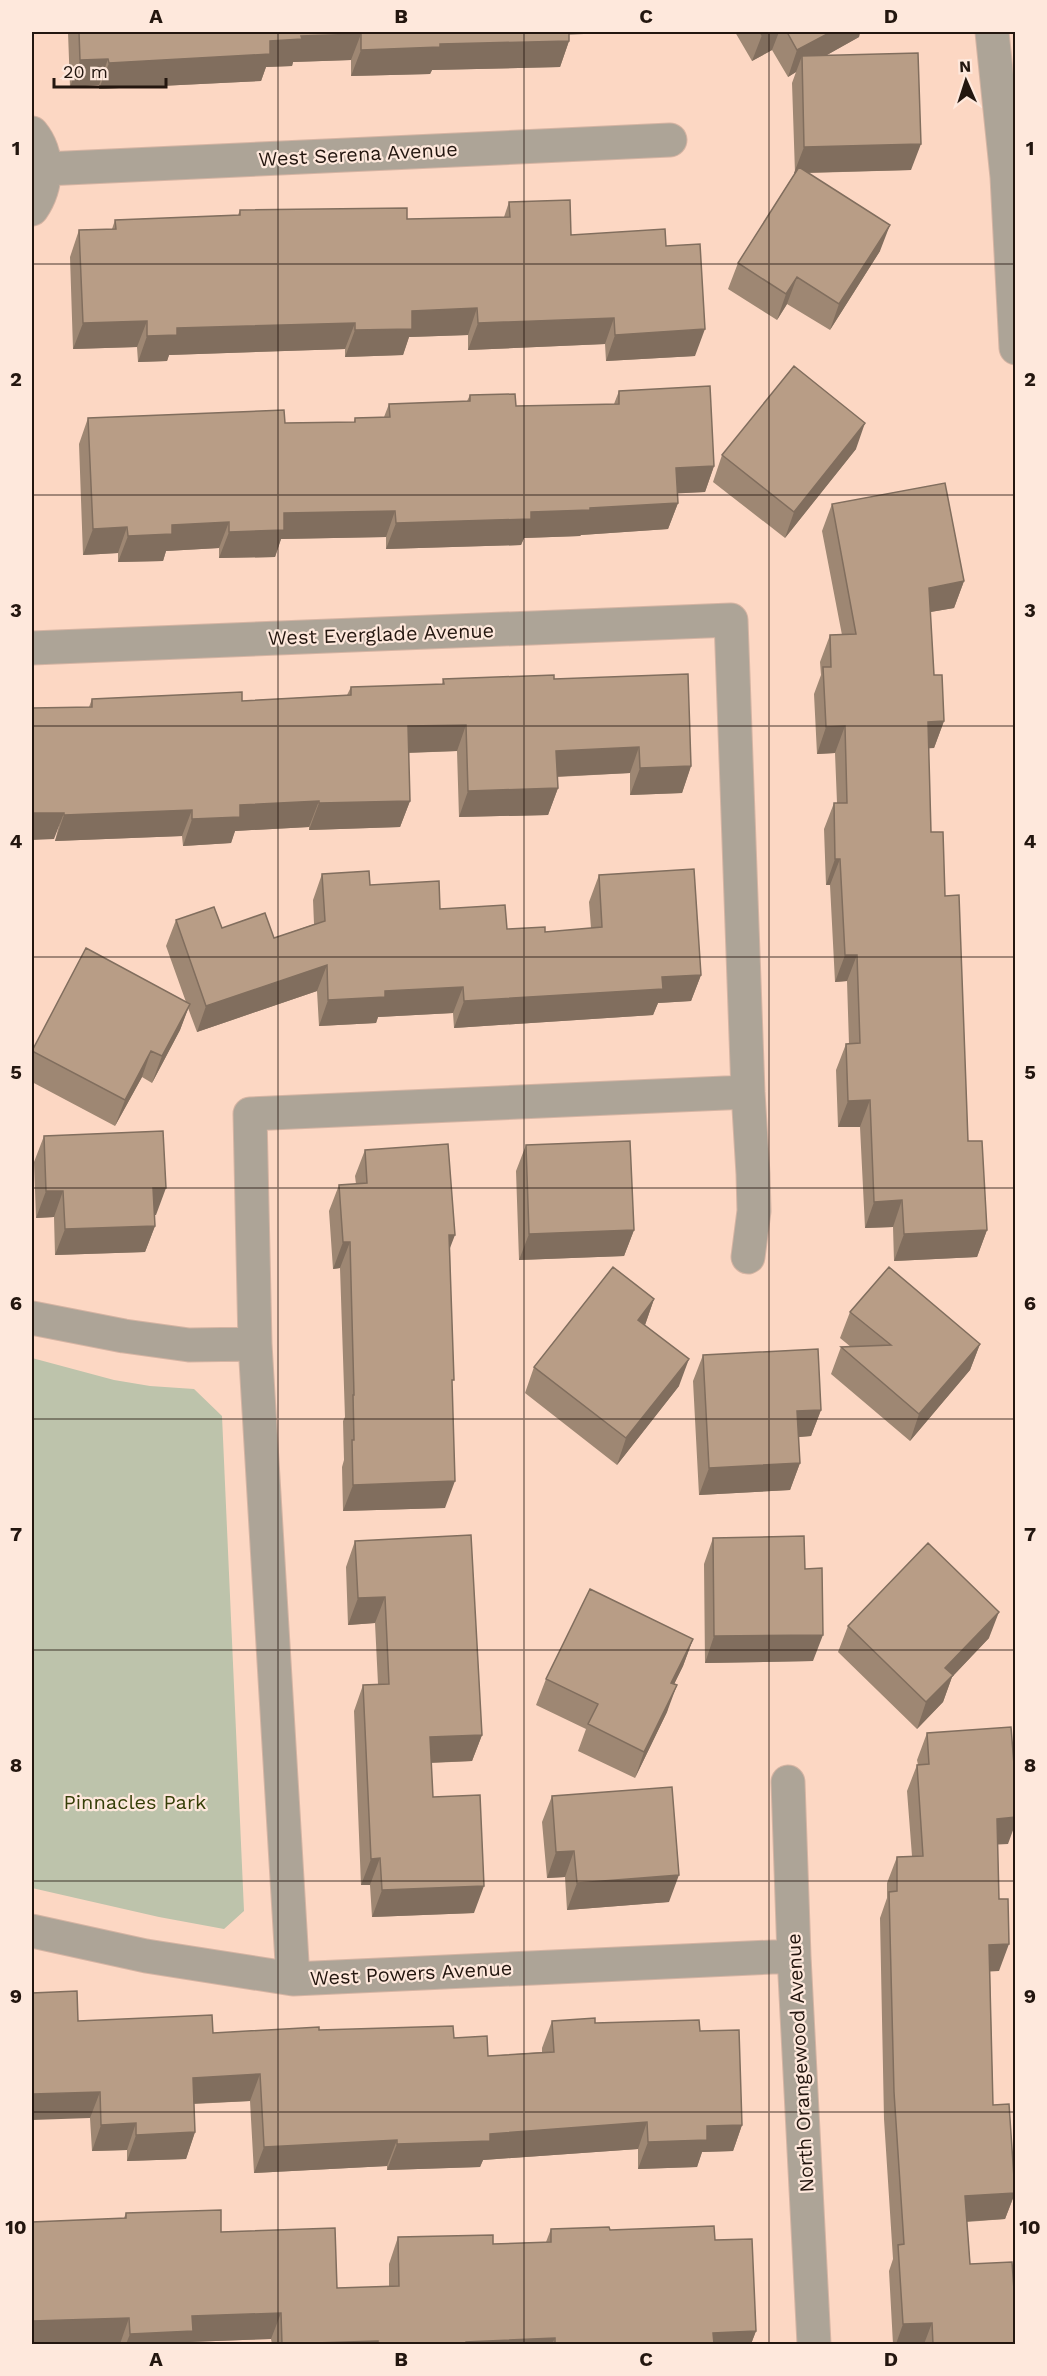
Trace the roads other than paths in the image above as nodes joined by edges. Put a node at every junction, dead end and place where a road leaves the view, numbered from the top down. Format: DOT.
graph roads {
  1 [pos="992,32"];
  2 [pos="1008,98"];
  3 [pos="32,133"];
  4 [pos="670,140"];
  5 [pos="45,169"];
  6 [pos="32,209"];
  7 [pos="1016,348"];
  8 [pos="32,648"];
  9 [pos="748,1092"];
  10 [pos="748,1257"];
  11 [pos="32,1318"];
  12 [pos="255,1344"];
  13 [pos="788,1782"];
  14 [pos="32,1931"];
  15 [pos="794,1956"];
  16 [pos="293,1979"];
  17 [pos="814,2344"];
  1 -- 2 [label="street"];
  2 -- 7 [label="street"];
  3 -- 5 [label="street"];
  4 -- 5 [label="street, West Serena Avenue"];
  5 -- 6 [label="street"];
  8 -- 9 [label="street, West Everglade Avenue"];
  9 -- 10 [label="street"];
  9 -- 12 [label="street"];
  11 -- 12 [label="street"];
  12 -- 16 [label="street"];
  13 -- 15 [label="street, North Orangewood Avenue"];
  14 -- 16 [label="street, West Powers Avenue"];
  15 -- 16 [label="street, West Powers Avenue"];
  15 -- 17 [label="street, North Orangewood Avenue"];
}
